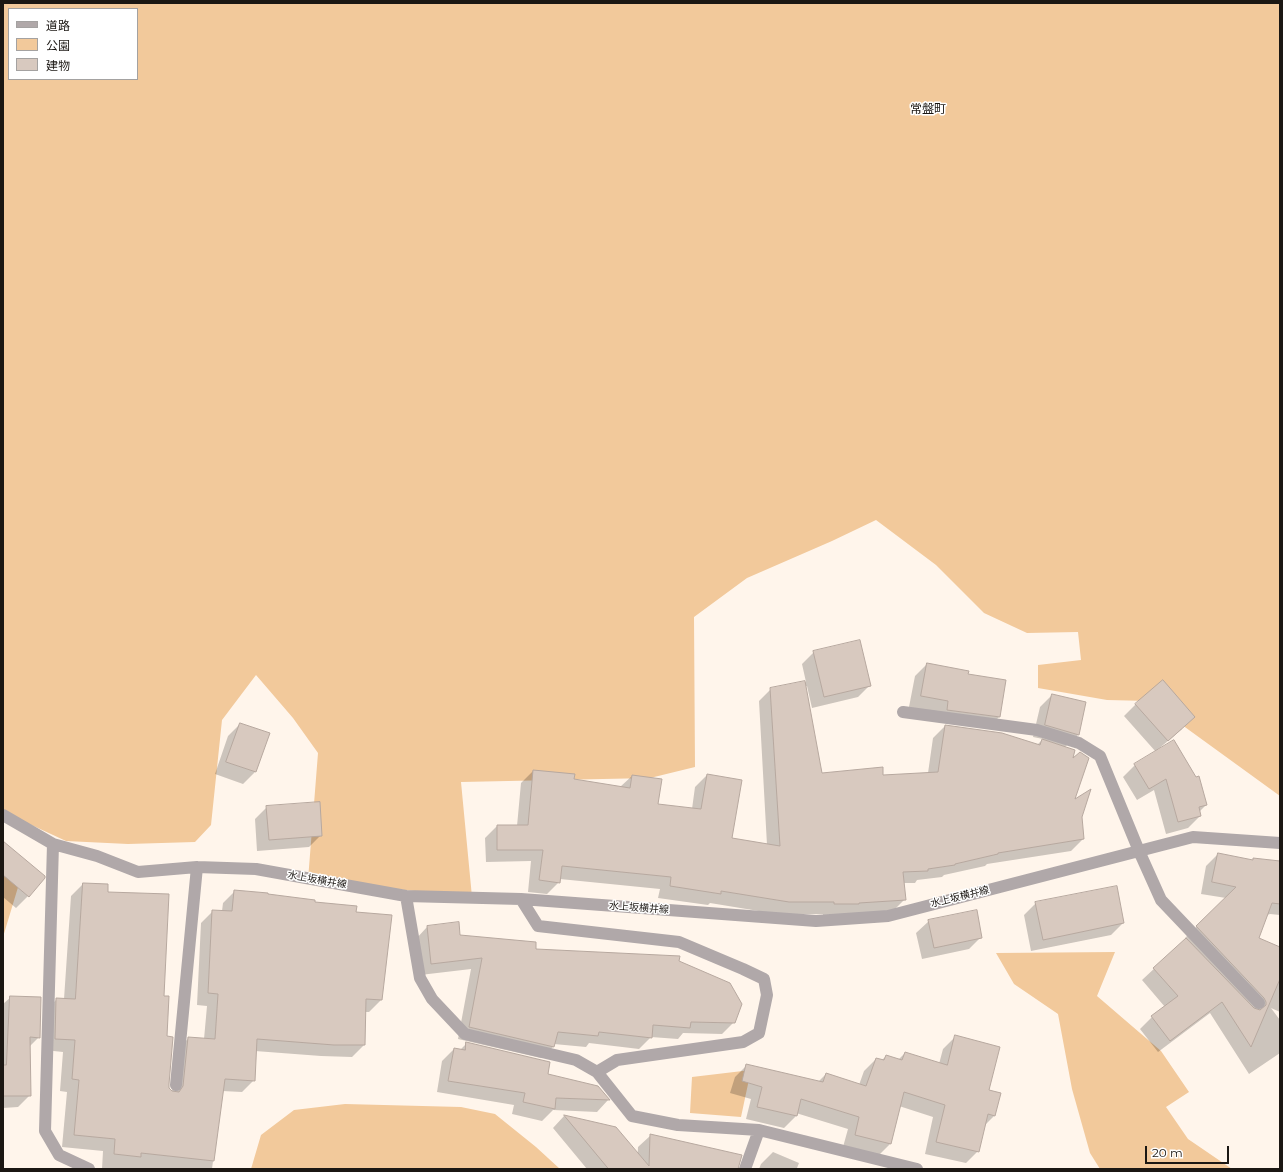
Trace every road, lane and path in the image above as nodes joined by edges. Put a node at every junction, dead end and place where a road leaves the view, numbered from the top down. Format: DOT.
graph roads {
  1 [pos="903,712"];
  2 [pos="3,815"];
  3 [pos="1280,843"];
  4 [pos="53,844"];
  5 [pos="1139,852"];
  6 [pos="197,867"];
  7 [pos="406,896"];
  8 [pos="521,899"];
  9 [pos="1259,1003"];
  10 [pos="597,1072"];
  11 [pos="176,1085"];
  12 [pos="759,1130"];
  13 [pos="89,1169"];
  14 [pos="745,1169"];
  15 [pos="917,1169"];
  1 -- 5 [label="street"];
  2 -- 4 [label="street, 水上坂横井線"];
  3 -- 5 [label="street, 水上坂横井線"];
  4 -- 6 [label="street, 水上坂横井線"];
  4 -- 13 [label="street"];
  5 -- 8 [label="street, 水上坂横井線"];
  5 -- 9 [label="street"];
  6 -- 7 [label="street, 水上坂横井線"];
  6 -- 11 [label="street"];
  7 -- 8 [label="street, 水上坂横井線"];
  7 -- 10 [label="street"];
  8 -- 10 [label="street"];
  10 -- 12 [label="street"];
  12 -- 14 [label="street"];
  12 -- 15 [label="street"];
}
